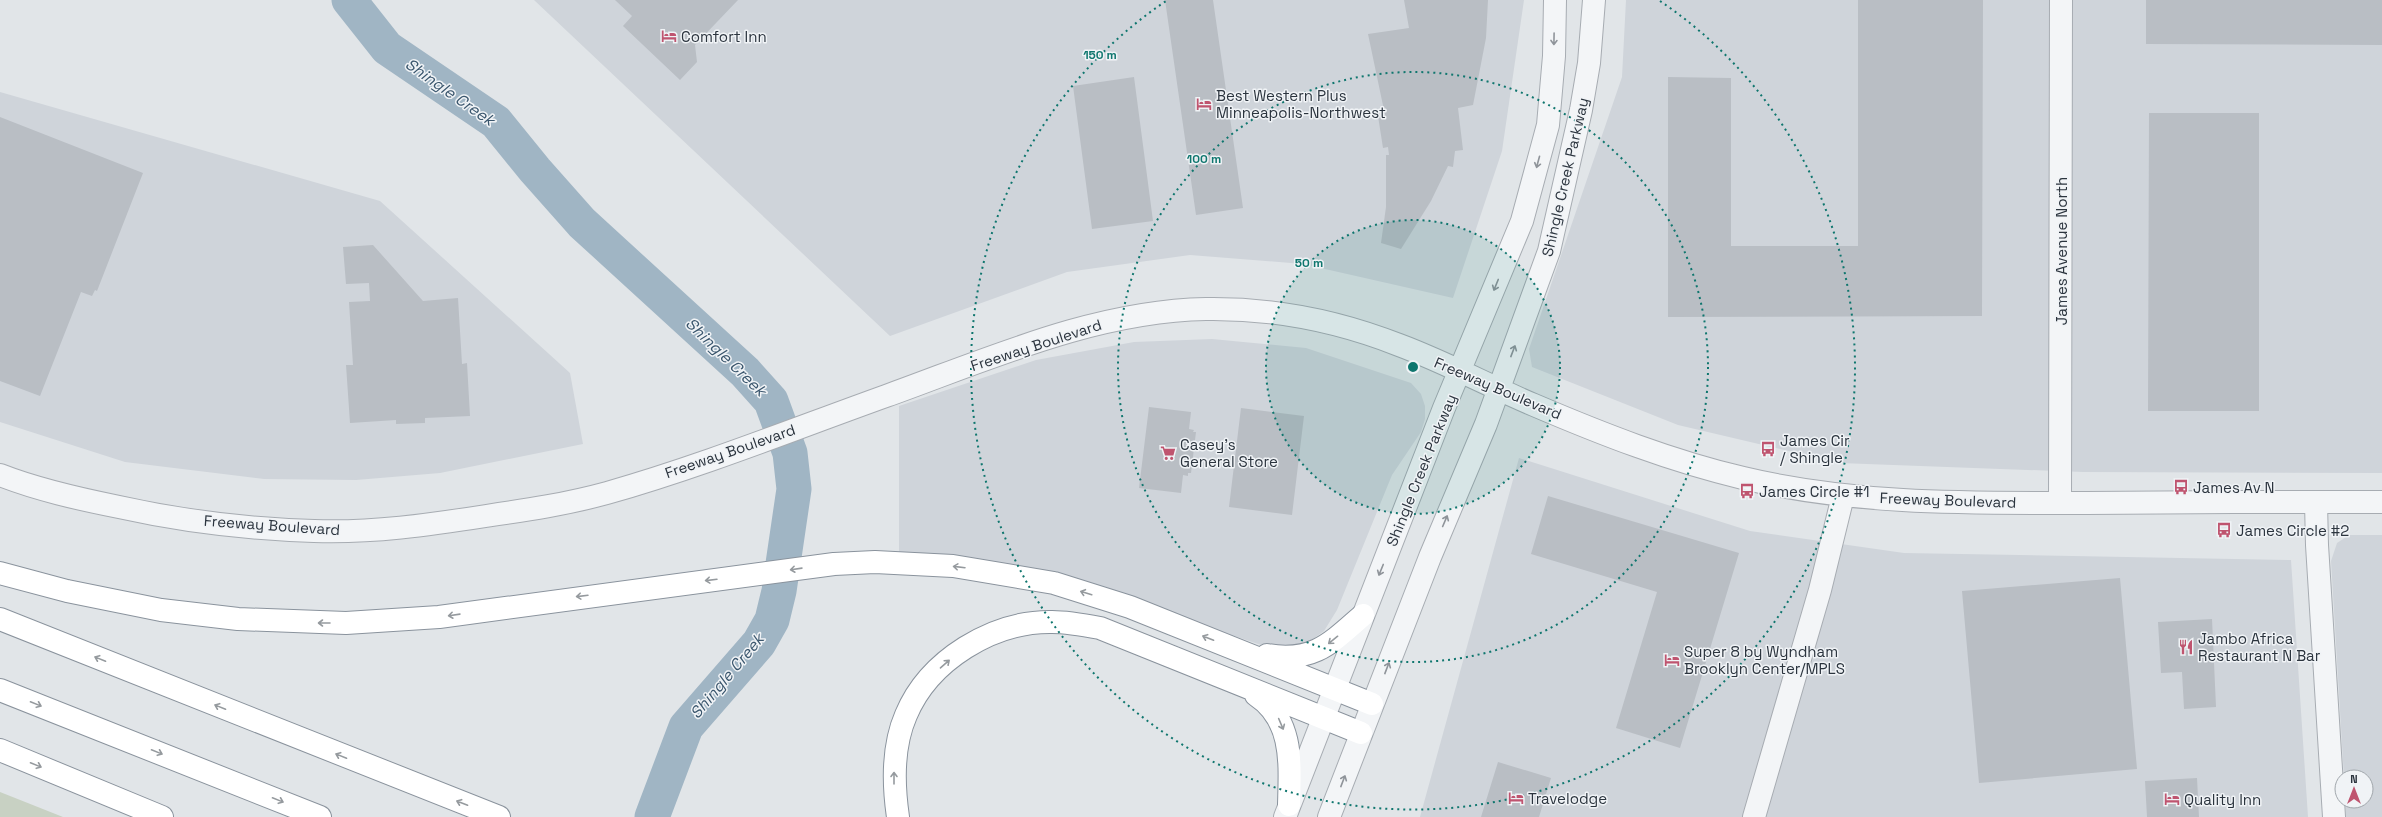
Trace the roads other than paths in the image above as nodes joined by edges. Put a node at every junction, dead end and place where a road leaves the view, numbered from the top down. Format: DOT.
graph roads {
  1 [pos="1555,0"];
  2 [pos="1594,0"];
  3 [pos="2061,0"];
  4 [pos="1460,372"];
  5 [pos="1499,388"];
  6 [pos="0,475"];
  7 [pos="1843,496"];
  8 [pos="2316,502"];
  9 [pos="2382,502"];
  10 [pos="2060,503"];
  11 [pos="0,572"];
  12 [pos="1363,615"];
  13 [pos="0,619"];
  14 [pos="1244,652"];
  15 [pos="1233,680"];
  16 [pos="1335,689"];
  17 [pos="0,690"];
  18 [pos="1372,704"];
  19 [pos="1323,718"];
  20 [pos="1361,733"];
  21 [pos="0,750"];
  22 [pos="1287,811"];
  23 [pos="162,817"];
  24 [pos="320,817"];
  25 [pos="498,817"];
  26 [pos="898,817"];
  27 [pos="1329,817"];
  28 [pos="1754,817"];
  29 [pos="2334,817"];
  1 -- 4 [label="street, Shingle Creek Parkway, one-way"];
  5 -- 2 [label="street, Shingle Creek Parkway, one-way"];
  3 -- 10 [label="street, James Avenue North"];
  4 -- 5 [label="street, Freeway Boulevard"];
  4 -- 6 [label="street, Freeway Boulevard"];
  4 -- 12 [label="street, Shingle Creek Parkway, one-way"];
  5 -- 7 [label="street, Freeway Boulevard"];
  18 -- 5 [label="street, Shingle Creek Parkway, one-way"];
  7 -- 10 [label="street, Freeway Boulevard"];
  7 -- 28 [label="street"];
  8 -- 9 [label="street, Freeway Boulevard"];
  8 -- 10 [label="street, Freeway Boulevard"];
  8 -- 29 [label="street"];
  14 -- 11 [label="highway, one-way"];
  12 -- 14 [label="highway, one-way"];
  12 -- 16 [label="street, Shingle Creek Parkway"];
  25 -- 13 [label="highway, one-way"];
  14 -- 16 [label="highway"];
  15 -- 19 [label="highway"];
  15 -- 22 [label="highway, one-way"];
  26 -- 15 [label="highway, one-way"];
  16 -- 18 [label="highway"];
  16 -- 19 [label="street, Shingle Creek Parkway"];
  17 -- 24 [label="highway, one-way"];
  18 -- 20 [label="street, Shingle Creek Parkway"];
  19 -- 20 [label="highway"];
  19 -- 22 [label="street, Shingle Creek Parkway"];
  27 -- 20 [label="street, Shingle Creek Parkway, one-way"];
  21 -- 23 [label="highway, one-way"];
}
